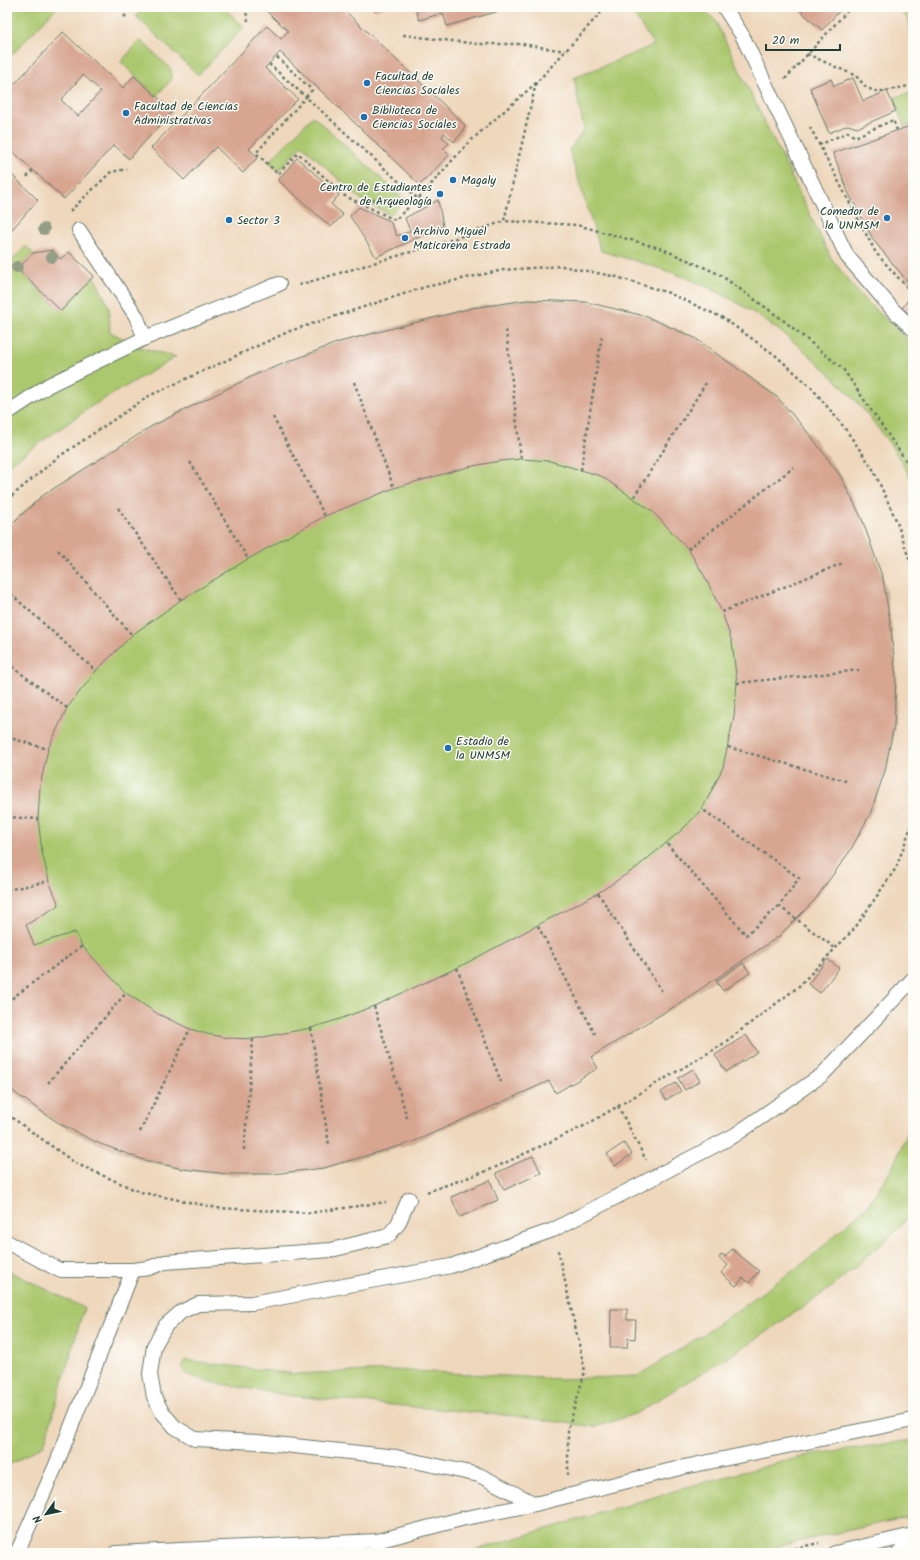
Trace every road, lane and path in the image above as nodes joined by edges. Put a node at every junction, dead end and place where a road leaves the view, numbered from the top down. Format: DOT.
graph roads {
  1 [pos="245,7"];
  2 [pos="606,7"];
  3 [pos="724,7"];
  4 [pos="851,7"];
  5 [pos="124,15"];
  6 [pos="128,19"];
  7 [pos="248,21"];
  8 [pos="403,35"];
  9 [pos="565,51"];
  10 [pos="807,54"];
  11 [pos="276,57"];
  12 [pos="269,64"];
  13 [pos="785,79"];
  14 [pos="536,83"];
  15 [pos="913,85"];
  16 [pos="306,97"];
  17 [pos="897,130"];
  18 [pos="819,145"];
  19 [pos="127,169"];
  20 [pos="33,170"];
  21 [pos="27,177"];
  22 [pos="836,178"];
  23 [pos="405,200"];
  24 [pos="361,204"];
  25 [pos="410,206"];
  26 [pos="66,215"];
  27 [pos="504,221"];
  28 [pos="79,230"];
  29 [pos="279,284"];
  30 [pos="913,294"];
  31 [pos="913,329"];
  32 [pos="506,330"];
  33 [pos="602,334"];
  34 [pos="145,338"];
  35 [pos="354,382"];
  36 [pos="706,383"];
  37 [pos="7,413"];
  38 [pos="273,417"];
  39 [pos="521,459"];
  40 [pos="190,462"];
  41 [pos="794,467"];
  42 [pos="581,470"];
  43 [pos="913,471"];
  44 [pos="394,488"];
  45 [pos="634,497"];
  46 [pos="7,500"];
  47 [pos="118,508"];
  48 [pos="324,516"];
  49 [pos="688,549"];
  50 [pos="58,550"];
  51 [pos="248,559"];
  52 [pos="843,563"];
  53 [pos="913,571"];
  54 [pos="12,594"];
  55 [pos="181,600"];
  56 [pos="722,612"];
  57 [pos="132,636"];
  58 [pos="7,663"];
  59 [pos="861,670"];
  60 [pos="96,671"];
  61 [pos="737,683"];
  62 [pos="67,708"];
  63 [pos="7,737"];
  64 [pos="728,747"];
  65 [pos="48,749"];
  66 [pos="846,781"];
  67 [pos="702,809"];
  68 [pos="7,817"];
  69 [pos="38,819"];
  70 [pos="913,820"];
  71 [pos="667,844"];
  72 [pos="49,881"];
  73 [pos="7,890"];
  74 [pos="598,893"];
  75 [pos="779,906"];
  76 [pos="538,926"];
  77 [pos="82,946"];
  78 [pos="835,948"];
  79 [pos="457,968"];
  80 [pos="913,979"];
  81 [pos="126,993"];
  82 [pos="662,993"];
  83 [pos="7,1002"];
  84 [pos="374,1006"];
  85 [pos="311,1028"];
  86 [pos="190,1029"];
  87 [pos="595,1034"];
  88 [pos="253,1039"];
  89 [pos="501,1082"];
  90 [pos="48,1083"];
  91 [pos="618,1106"];
  92 [pos="7,1114"];
  93 [pos="408,1121"];
  94 [pos="140,1132"];
  95 [pos="329,1145"];
  96 [pos="244,1150"];
  97 [pos="656,1176"];
  98 [pos="409,1199"];
  99 [pos="553,1230"];
  100 [pos="7,1242"];
  101 [pos="133,1270"];
  102 [pos="913,1420"];
  103 [pos="568,1496"];
  104 [pos="535,1504"];
  105 [pos="913,1536"];
  106 [pos="17,1553"];
  107 [pos="116,1553"];
  108 [pos="835,1553"];
  109 [pos="899,1553"];
  1 -- 7 [label="path"];
  2 -- 9 [label="path"];
  3 -- 31 [label="lane"];
  4 -- 10 [label="path"];
  5 -- 6 [label="path"];
  8 -- 9 [label="path"];
  9 -- 14 [label="path"];
  10 -- 13 [label="path"];
  10 -- 15 [label="path"];
  11 -- 16 [label="path"];
  12 -- 16 [label="path"];
  14 -- 16 [label="path"];
  14 -- 27 [label="path"];
  16 -- 24 [label="path"];
  17 -- 18 [label="path"];
  19 -- 26 [label="path"];
  20 -- 21 [label="path"];
  22 -- 30 [label="path"];
  23 -- 24 [label="path"];
  24 -- 25 [label="path"];
  27 -- 29 [label="path"];
  27 -- 43 [label="path"];
  28 -- 34 [label="lane"];
  29 -- 34 [label="lane"];
  32 -- 39 [label="path"];
  33 -- 42 [label="path"];
  34 -- 37 [label="lane"];
  35 -- 44 [label="path"];
  36 -- 45 [label="path"];
  38 -- 48 [label="path"];
  40 -- 51 [label="path"];
  41 -- 49 [label="path"];
  46 -- 53 [label="path"];
  47 -- 55 [label="path"];
  50 -- 57 [label="path"];
  52 -- 56 [label="path"];
  54 -- 60 [label="path"];
  58 -- 62 [label="path"];
  59 -- 61 [label="path"];
  63 -- 65 [label="path"];
  64 -- 66 [label="path"];
  67 -- 75 [label="path"];
  68 -- 69 [label="path"];
  70 -- 78 [label="path"];
  71 -- 75 [label="path"];
  72 -- 73 [label="path"];
  74 -- 82 [label="path"];
  75 -- 78 [label="path"];
  76 -- 87 [label="path"];
  77 -- 83 [label="path"];
  78 -- 91 [label="path"];
  79 -- 89 [label="path"];
  80 -- 97 [label="lane"];
  81 -- 90 [label="path"];
  84 -- 93 [label="path"];
  85 -- 95 [label="path"];
  86 -- 94 [label="path"];
  88 -- 96 [label="path"];
  91 -- 97 [label="path"];
  91 -- 98 [label="path"];
  92 -- 98 [label="path"];
  97 -- 99 [label="lane"];
  98 -- 101 [label="lane"];
  99 -- 103 [label="path"];
  99 -- 104 [label="lane"];
  100 -- 101 [label="lane"];
  101 -- 106 [label="lane"];
  102 -- 103 [label="lane"];
  103 -- 104 [label="lane"];
  104 -- 107 [label="lane"];
  105 -- 108 [label="lane"];
  105 -- 109 [label="lane"];
}
